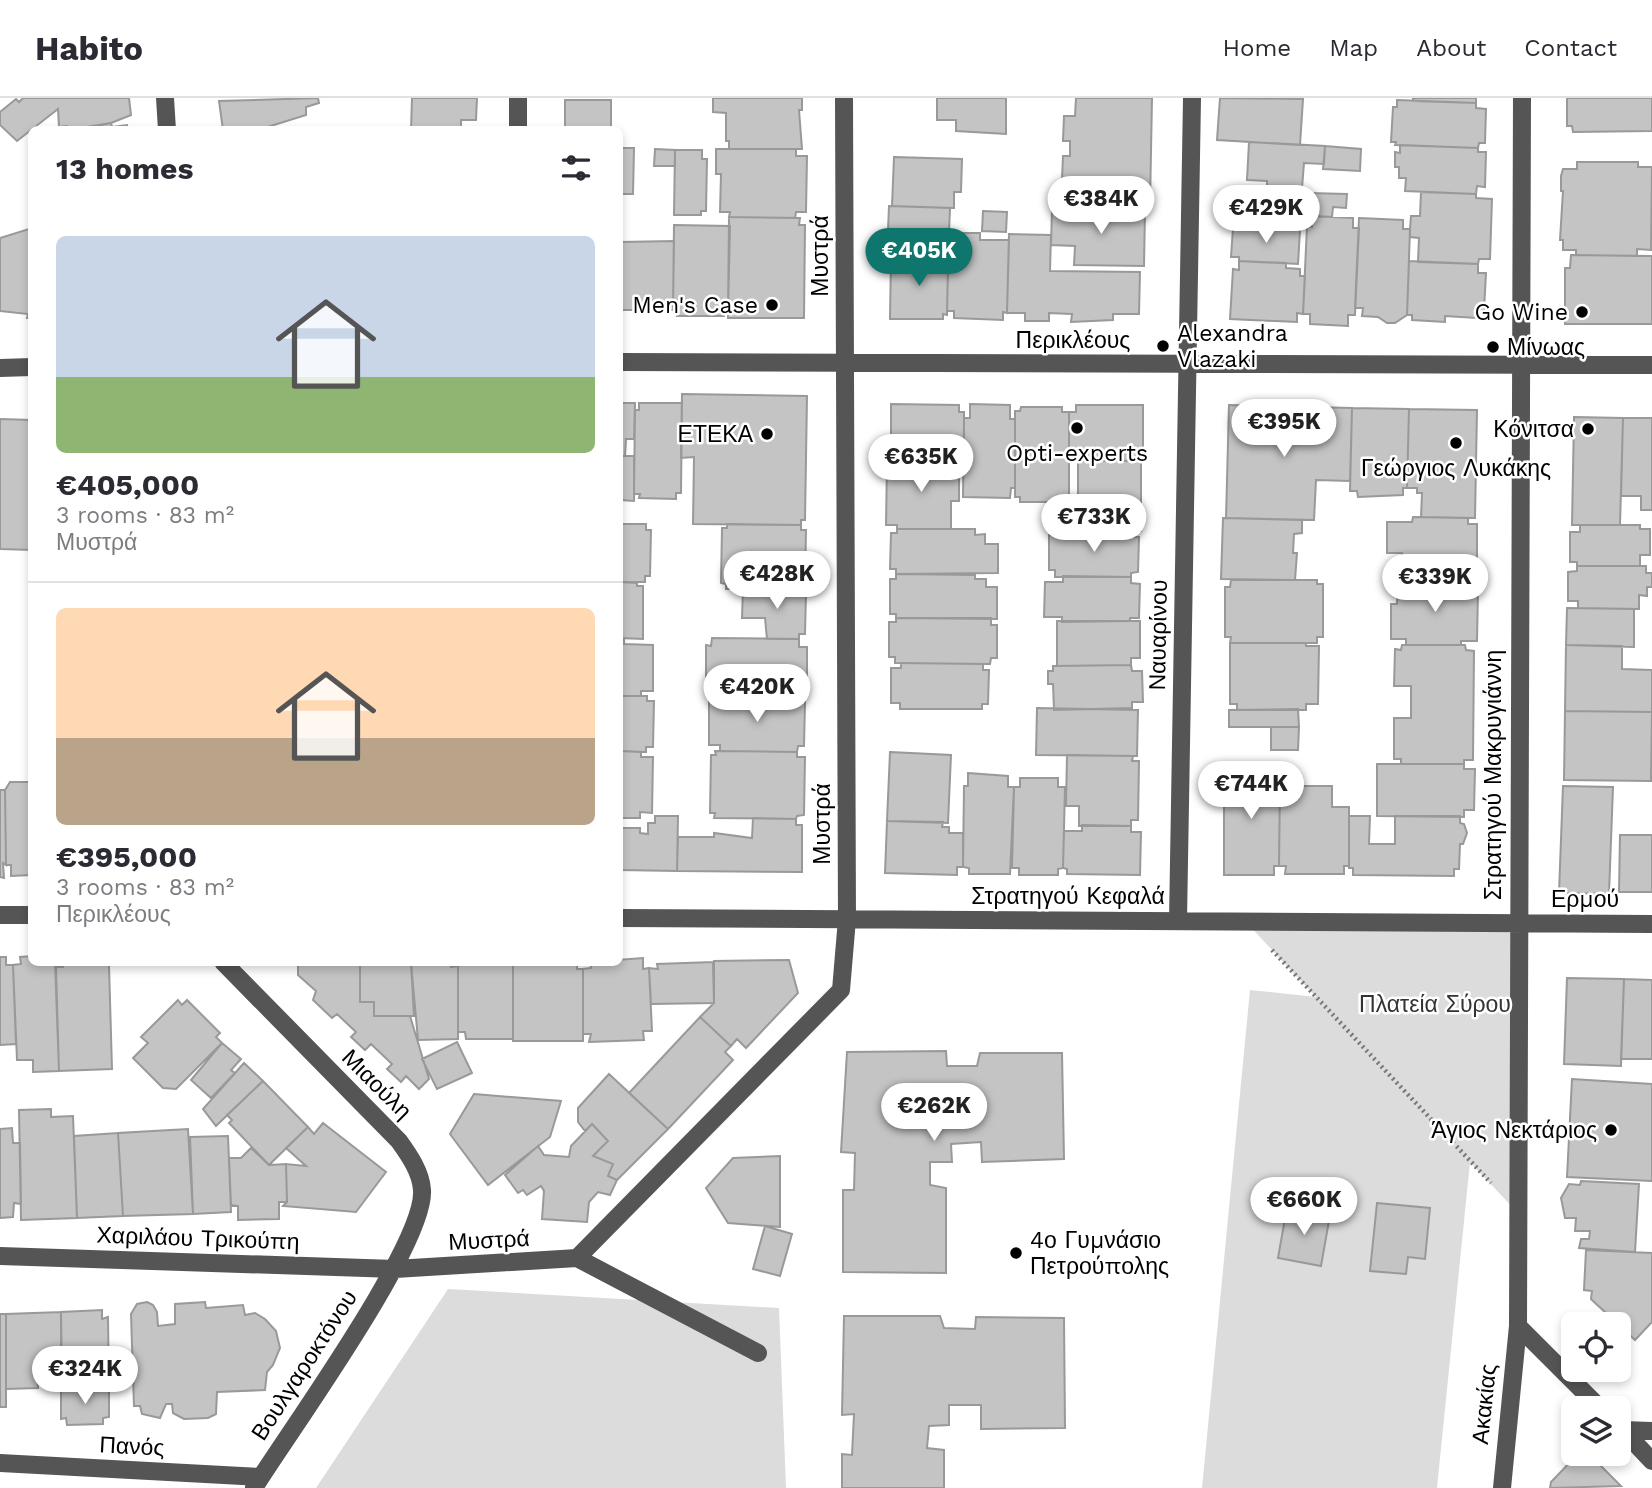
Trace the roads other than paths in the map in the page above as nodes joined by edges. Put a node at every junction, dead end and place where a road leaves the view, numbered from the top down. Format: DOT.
graph roads {
  1 [pos="165,98"];
  2 [pos="518,98"];
  3 [pos="844,98"];
  4 [pos="1192,98"];
  5 [pos="1522,98"];
  6 [pos="167,126"];
  7 [pos="518,126"];
  8 [pos="623,362"];
  9 [pos="844,362"];
  10 [pos="1186,365"];
  11 [pos="1521,365"];
  12 [pos="1652,365"];
  13 [pos="0,368"];
  14 [pos="28,368"];
  15 [pos="0,915"];
  16 [pos="28,915"];
  17 [pos="623,918"];
  18 [pos="847,919"];
  19 [pos="1178,921"];
  20 [pos="1517,923"];
  21 [pos="1652,924"];
  22 [pos="227,966"];
  23 [pos="0,1256"];
  24 [pos="578,1258"];
  25 [pos="395,1269"];
  26 [pos="1518,1326"];
  27 [pos="758,1353"];
  28 [pos="1588,1396"];
  29 [pos="1631,1429"];
  30 [pos="1652,1431"];
  31 [pos="1631,1439"];
  32 [pos="1652,1461"];
  33 [pos="0,1463"];
  34 [pos="257,1483"];
  35 [pos="1502,1488"];
  1 -- 6 [label="street"];
  2 -- 7 [label="street"];
  3 -- 9 [label="street, Μυστρά"];
  4 -- 10 [label="street, Ναυαρίνου"];
  5 -- 11 [label="street, Στρατηγού Μακρυγιάννη"];
  8 -- 9 [label="street, Περικλέους"];
  9 -- 10 [label="street, Περικλέους"];
  9 -- 18 [label="street, Μυστρά"];
  10 -- 11 [label="street, Περικλέους"];
  10 -- 19 [label="street, Ναυαρίνου"];
  11 -- 12 [label="street, Περικλέους"];
  11 -- 20 [label="street, Στρατηγού Μακρυγιάννη"];
  13 -- 14 [label="street"];
  15 -- 16 [label="street"];
  17 -- 18 [label="street, Στρατηγού Κεφαλά"];
  18 -- 19 [label="street, Στρατηγού Κεφαλά"];
  18 -- 24 [label="street, Μυστρά"];
  19 -- 20 [label="street, Στρατηγού Κεφαλά"];
  20 -- 21 [label="street, Ερμού"];
  20 -- 26 [label="street, Στρατηγού Μακρυγιάννη"];
  22 -- 25 [label="street, Μιαούλη"];
  23 -- 25 [label="street, Χαριλάου Τρικούπη"];
  24 -- 25 [label="street, Μυστρά"];
  24 -- 27 [label="street"];
  25 -- 34 [label="street, Βουλγαροκτόνου"];
  26 -- 28 [label="street"];
  26 -- 35 [label="street, Ακακίας"];
  29 -- 30 [label="street"];
  31 -- 32 [label="street"];
  33 -- 34 [label="street, Πανός"];
}
